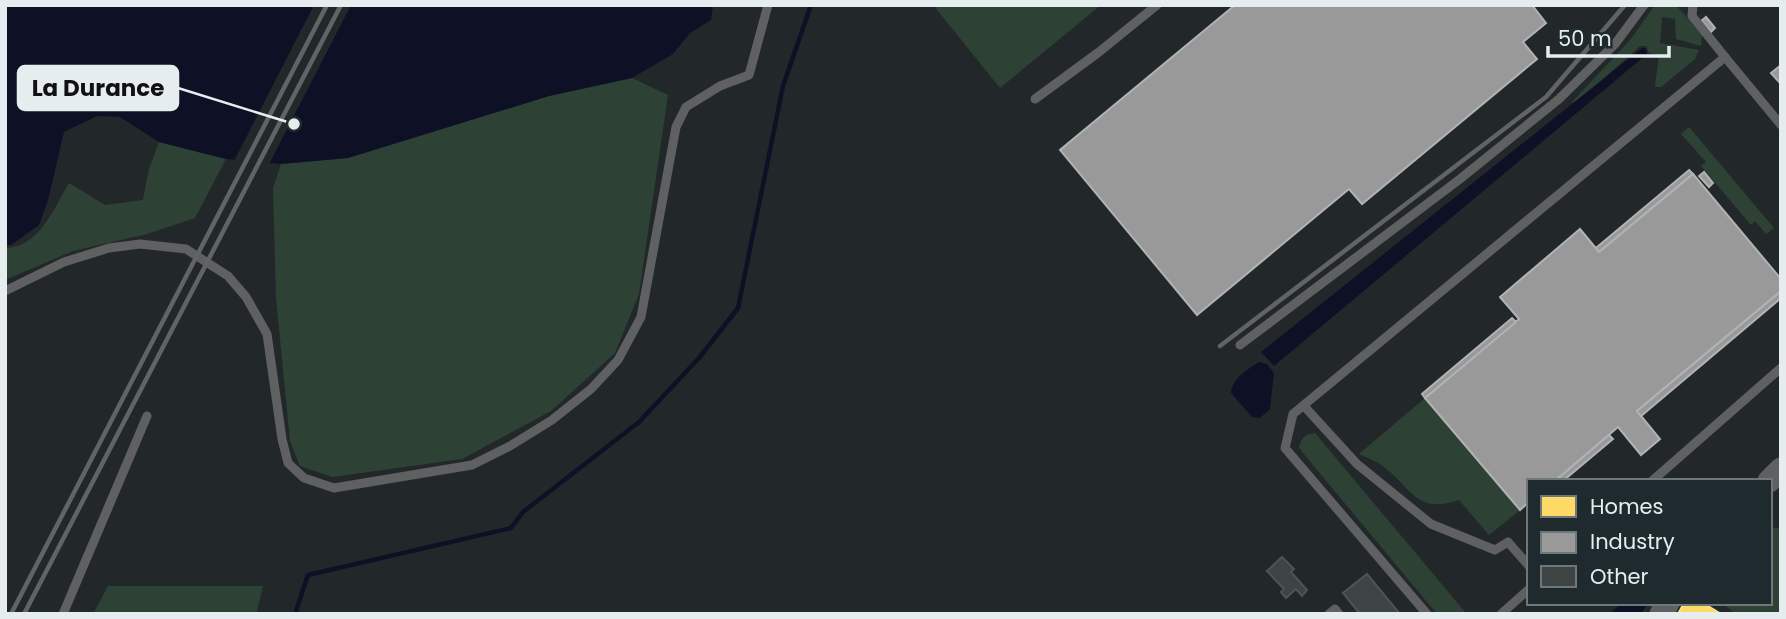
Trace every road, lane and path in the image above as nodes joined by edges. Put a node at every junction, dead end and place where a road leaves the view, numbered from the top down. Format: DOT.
graph roads {
  1 [pos="768,5"];
  2 [pos="1157,5"];
  3 [pos="1644,5"];
  4 [pos="1693,5"];
  5 [pos="1725,57"];
  6 [pos="1035,99"];
  7 [pos="1781,125"];
  8 [pos="5,291"];
  9 [pos="1240,345"];
  10 [pos="1781,368"];
  11 [pos="1304,406"];
  12 [pos="147,416"];
  13 [pos="1654,479"];
  14 [pos="1527,564"];
  15 [pos="1527,591"];
  16 [pos="63,614"];
  17 [pos="1329,614"];
  18 [pos="1339,614"];
  19 [pos="1427,614"];
  20 [pos="1501,614"];
  1 -- 8 [label="lane"];
  2 -- 6 [label="lane"];
  3 -- 9 [label="lane"];
  4 -- 5 [label="lane"];
  5 -- 7 [label="lane"];
  5 -- 11 [label="lane"];
  10 -- 13 [label="lane"];
  11 -- 14 [label="lane"];
  11 -- 19 [label="lane"];
  12 -- 16 [label="lane"];
  15 -- 20 [label="lane"];
  17 -- 18 [label="lane"];
}
